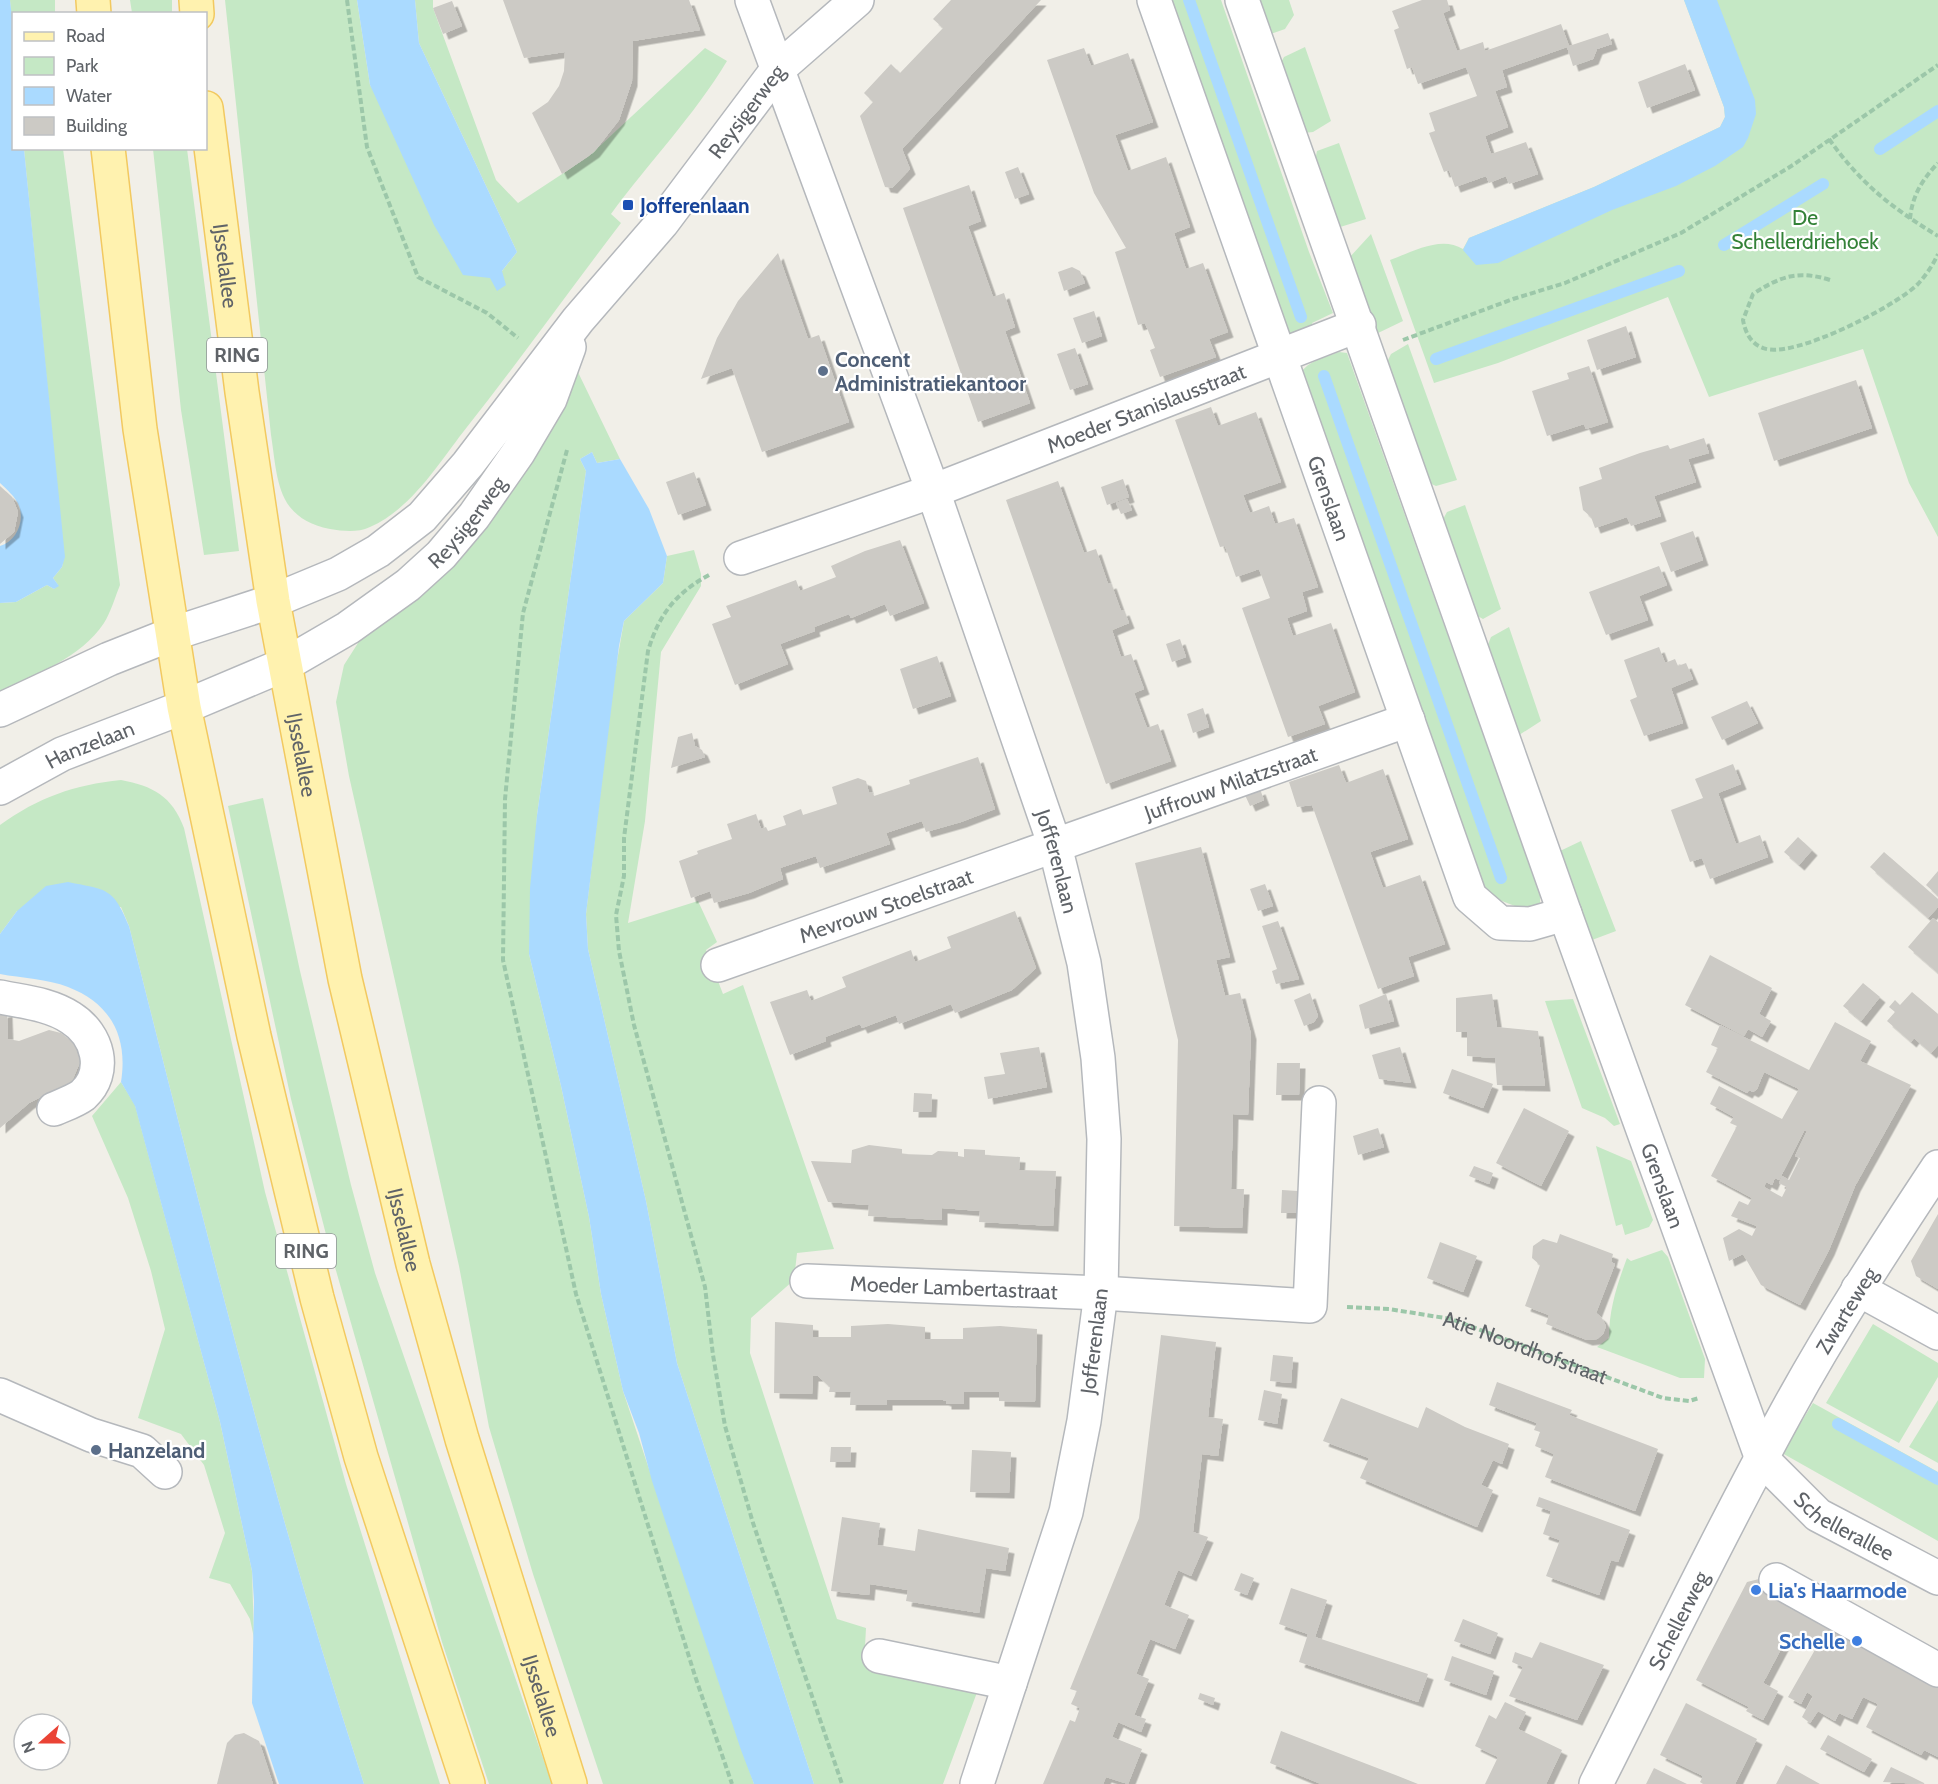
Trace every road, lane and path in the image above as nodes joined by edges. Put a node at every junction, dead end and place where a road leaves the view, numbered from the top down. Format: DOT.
graph roads {
  1 [pos="347,0"];
  2 [pos="753,0"];
  3 [pos="857,0"];
  4 [pos="1154,0"];
  5 [pos="1242,0"];
  6 [pos="1938,65"];
  7 [pos="777,70"];
  8 [pos="207,116"];
  9 [pos="1829,139"];
  10 [pos="108,150"];
  11 [pos="1938,164"];
  12 [pos="1910,219"];
  13 [pos="1938,236"];
  14 [pos="1938,254"];
  15 [pos="1830,280"];
  16 [pos="578,320"];
  17 [pos="1363,339"];
  18 [pos="1281,355"];
  19 [pos="547,361"];
  20 [pos="569,438"];
  21 [pos="933,491"];
  22 [pos="741,558"];
  23 [pos="273,601"];
  24 [pos="172,634"];
  25 [pos="286,664"];
  26 [pos="184,707"];
  27 [pos="0,710"];
  28 [pos="1408,720"];
  29 [pos="0,788"];
  30 [pos="1055,846"];
  31 [pos="1565,914"];
  32 [pos="718,964"];
  33 [pos="0,997"];
  34 [pos="1318,1103"];
  35 [pos="54,1109"];
  36 [pos="1938,1167"];
  37 [pos="807,1281"];
  38 [pos="1858,1289"];
  39 [pos="1101,1293"];
  40 [pos="1311,1306"];
  41 [pos="1938,1333"];
  42 [pos="1735,1387"];
  43 [pos="0,1395"];
  44 [pos="1762,1460"];
  45 [pos="165,1472"];
  46 [pos="1938,1578"];
  47 [pos="1776,1580"];
  48 [pos="879,1656"];
  49 [pos="1938,1670"];
  50 [pos="1010,1683"];
  51 [pos="468,1784"];
  52 [pos="570,1784"];
  53 [pos="732,1784"];
  54 [pos="842,1784"];
  55 [pos="977,1784"];
  56 [pos="1596,1784"];
  1 -- 19 [label="path"];
  2 -- 7 [label="street, Jofferenlaan"];
  3 -- 7 [label="street, Reysigerweg"];
  4 -- 18 [label="street, Grenslaan"];
  5 -- 17 [label="street, Grenslaan"];
  6 -- 9 [label="path"];
  7 -- 16 [label="street, Reysigerweg"];
  7 -- 21 [label="street, Jofferenlaan"];
  8 -- 23 [label="main road, IJsselallee / RING"];
  9 -- 12 [label="path"];
  9 -- 17 [label="path"];
  10 -- 24 [label="main road, RING"];
  11 -- 12 [label="path"];
  12 -- 13 [label="path"];
  14 -- 15 [label="path"];
  16 -- 19 [label="street, Reysigerweg"];
  16 -- 25 [label="street, Reysigerweg"];
  17 -- 18 [label="street, Moeder Stanislausstraat"];
  17 -- 31 [label="street, Grenslaan"];
  18 -- 21 [label="street, Moeder Stanislausstraat"];
  18 -- 28 [label="street, Grenslaan"];
  19 -- 23 [label="street, Reysigerweg"];
  20 -- 53 [label="path"];
  21 -- 22 [label="street, Moeder Stanislausstraat"];
  21 -- 30 [label="street, Jofferenlaan"];
  22 -- 54 [label="path"];
  23 -- 24 [label="street"];
  23 -- 25 [label="main road, IJsselallee / RING"];
  24 -- 26 [label="main road, RING"];
  24 -- 27 [label="street"];
  25 -- 26 [label="street"];
  25 -- 52 [label="main road, IJsselallee / RING"];
  26 -- 29 [label="street, Hanzelaan"];
  26 -- 51 [label="main road, RING"];
  28 -- 30 [label="street, Juffrouw Milatzstraat"];
  28 -- 31 [label="street, Grenslaan"];
  30 -- 32 [label="street, Mevrouw Stoelstraat"];
  30 -- 39 [label="street, Jofferenlaan"];
  31 -- 42 [label="street, Grenslaan"];
  33 -- 35 [label="street"];
  34 -- 40 [label="street"];
  36 -- 38 [label="street, Zwarteweg"];
  37 -- 39 [label="street, Moeder Lambertastraat"];
  38 -- 41 [label="street"];
  38 -- 44 [label="street, Zwarteweg"];
  39 -- 40 [label="street"];
  39 -- 50 [label="street, Jofferenlaan"];
  40 -- 42 [label="path, Atie Noordhofstraat"];
  42 -- 44 [label="street, Grenslaan"];
  43 -- 45 [label="street"];
  44 -- 46 [label="street, Schellerallee"];
  44 -- 56 [label="street, Schellerweg"];
  47 -- 49 [label="street"];
  48 -- 50 [label="street"];
  50 -- 55 [label="street, Jofferenlaan"];
}
